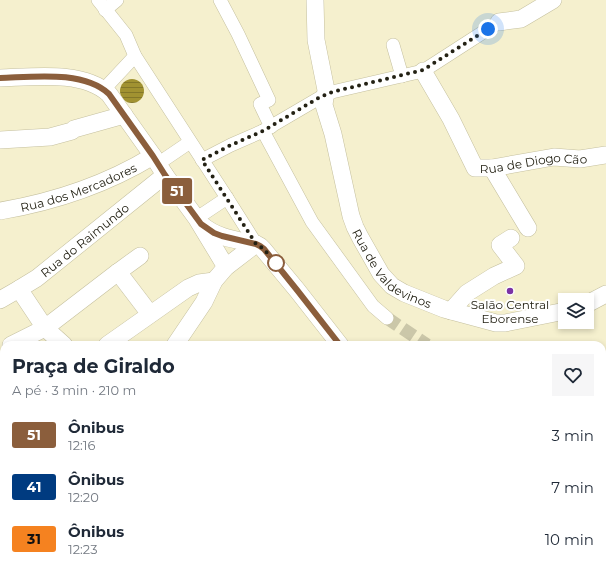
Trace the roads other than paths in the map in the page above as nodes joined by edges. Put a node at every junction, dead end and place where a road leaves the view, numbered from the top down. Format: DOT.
graph roads {
  1 [pos="117,0"];
  2 [pos="220,0"];
  3 [pos="316,0"];
  4 [pos="553,0"];
  5 [pos="102,5"];
  6 [pos="499,22"];
  7 [pos="392,45"];
  8 [pos="134,56"];
  9 [pos="423,70"];
  10 [pos="402,76"];
  11 [pos="0,78"];
  12 [pos="106,88"];
  13 [pos="325,95"];
  14 [pos="124,115"];
  15 [pos="267,129"];
  16 [pos="0,140"];
  17 [pos="190,142"];
  18 [pos="606,155"];
  19 [pos="202,160"];
  20 [pos="161,163"];
  21 [pos="492,168"];
  22 [pos="227,198"];
  23 [pos="0,211"];
  24 [pos="202,219"];
  25 [pos="528,228"];
  26 [pos="511,238"];
  27 [pos="260,246"];
  28 [pos="140,256"];
  29 [pos="226,267"];
  30 [pos="118,272"];
  31 [pos="214,281"];
  32 [pos="19,289"];
  33 [pos="606,294"];
  34 [pos="0,300"];
  35 [pos="594,300"];
  36 [pos="451,310"];
  37 [pos="558,312"];
  38 [pos="150,314"];
  39 [pos="387,318"];
  40 [pos="45,328"];
  41 [pos="19,341"];
  42 [pos="60,341"];
  43 [pos="112,341"];
  44 [pos="178,341"];
  45 [pos="337,341"];
  1 -- 5 [label="street"];
  2 -- 15 [label="street"];
  3 -- 13 [label="street, Rua de Valdevinos"];
  4 -- 6 [label="street"];
  5 -- 8 [label="street"];
  6 -- 9 [label="street"];
  7 -- 10 [label="street"];
  8 -- 12 [label="street"];
  8 -- 17 [label="street"];
  9 -- 10 [label="street"];
  9 -- 21 [label="street, Rua de Diogo Cão"];
  10 -- 13 [label="street"];
  11 -- 12 [label="street"];
  12 -- 14 [label="street"];
  13 -- 15 [label="street"];
  13 -- 36 [label="street, Rua de Valdevinos"];
  14 -- 16 [label="street"];
  14 -- 20 [label="street"];
  15 -- 19 [label="street"];
  15 -- 39 [label="street"];
  17 -- 19 [label="street"];
  17 -- 20 [label="street"];
  18 -- 21 [label="street, Rua de Diogo Cão"];
  19 -- 22 [label="street"];
  20 -- 23 [label="street, Rua dos Mercadores"];
  20 -- 24 [label="street"];
  20 -- 32 [label="street, Rua do Raimundo"];
  21 -- 25 [label="street"];
  22 -- 24 [label="street"];
  22 -- 27 [label="street"];
  24 -- 27 [label="street"];
  24 -- 29 [label="street"];
  26 -- 36 [label="street"];
  27 -- 29 [label="street"];
  27 -- 45 [label="street"];
  28 -- 30 [label="street"];
  29 -- 31 [label="street"];
  30 -- 38 [label="street"];
  30 -- 40 [label="street"];
  31 -- 38 [label="street"];
  31 -- 44 [label="street"];
  32 -- 34 [label="street, Rua do Raimundo"];
  32 -- 40 [label="street"];
  33 -- 35 [label="street"];
  36 -- 37 [label="street, Rua de Valdevinos"];
  38 -- 43 [label="street"];
  40 -- 41 [label="street"];
  40 -- 42 [label="street"];
}
